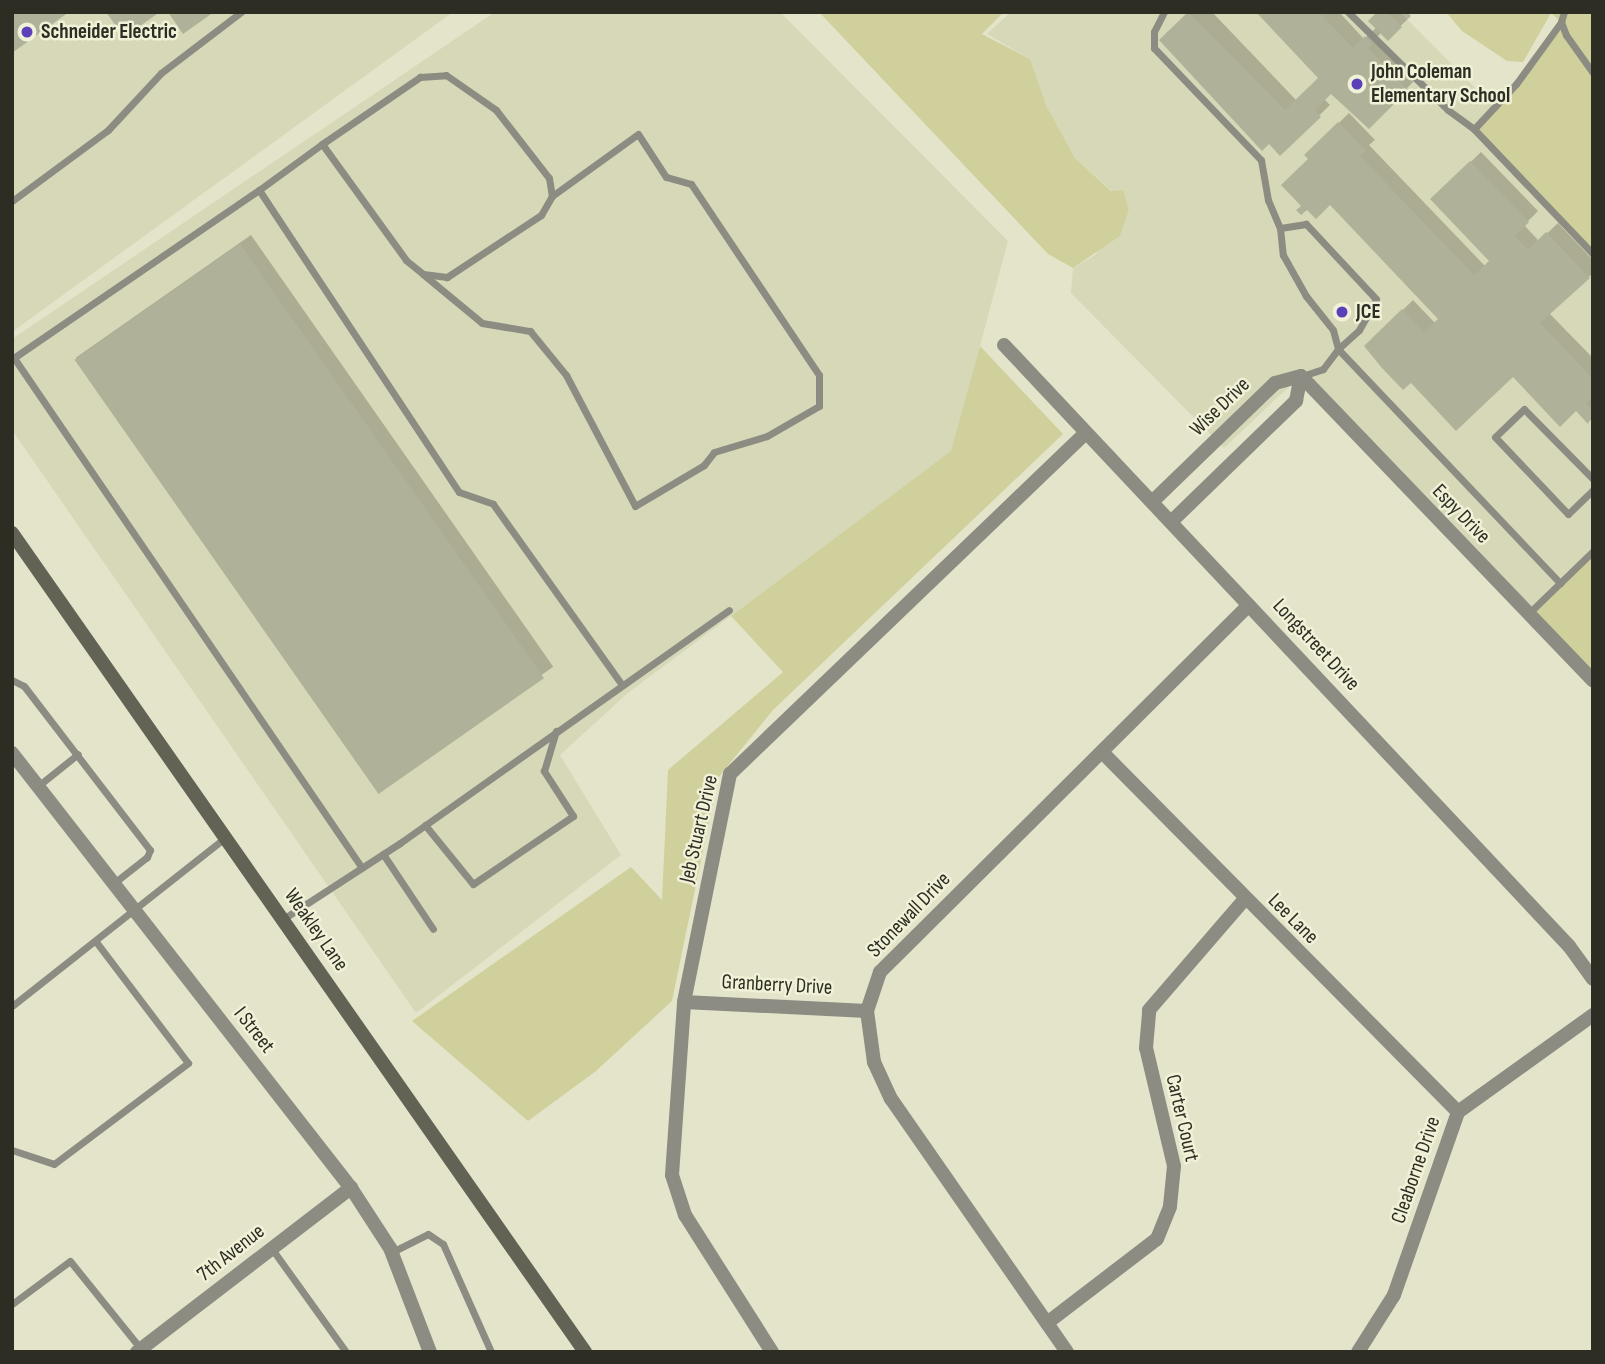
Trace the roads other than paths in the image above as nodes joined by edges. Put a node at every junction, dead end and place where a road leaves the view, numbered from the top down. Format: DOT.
graph roads {
  1 [pos="241,12"];
  2 [pos="1164,12"];
  3 [pos="1348,12"];
  4 [pos="1563,12"];
  5 [pos="1561,22"];
  6 [pos="1593,73"];
  7 [pos="1474,129"];
  8 [pos="322,144"];
  9 [pos="259,190"];
  10 [pos="552,196"];
  11 [pos="12,201"];
  12 [pos="1280,228"];
  13 [pos="1593,254"];
  14 [pos="423,274"];
  15 [pos="1004,345"];
  16 [pos="1338,349"];
  17 [pos="13,358"];
  18 [pos="1301,376"];
  19 [pos="1084,435"];
  20 [pos="1593,479"];
  21 [pos="1593,490"];
  22 [pos="1153,501"];
  23 [pos="1172,521"];
  24 [pos="12,533"];
  25 [pos="1593,551"];
  26 [pos="1560,583"];
  27 [pos="1249,605"];
  28 [pos="729,610"];
  29 [pos="1528,614"];
  30 [pos="12,680"];
  31 [pos="1593,680"];
  32 [pos="622,685"];
  33 [pos="556,731"];
  34 [pos="1102,752"];
  35 [pos="12,753"];
  36 [pos="78,754"];
  37 [pos="38,786"];
  38 [pos="425,825"];
  39 [pos="225,838"];
  40 [pos="383,854"];
  41 [pos="362,868"];
  42 [pos="114,883"];
  43 [pos="1244,900"];
  44 [pos="135,911"];
  45 [pos="283,919"];
  46 [pos="433,929"];
  47 [pos="96,942"];
  48 [pos="1593,979"];
  49 [pos="684,1002"];
  50 [pos="12,1006"];
  51 [pos="867,1011"];
  52 [pos="1593,1015"];
  53 [pos="1458,1112"];
  54 [pos="12,1150"];
  55 [pos="351,1188"];
  56 [pos="271,1248"];
  57 [pos="392,1252"];
  58 [pos="12,1304"];
  59 [pos="1047,1323"];
  60 [pos="139,1350"];
  61 [pos="345,1352"];
  62 [pos="430,1352"];
  63 [pos="491,1352"];
  64 [pos="586,1352"];
  65 [pos="772,1352"];
  66 [pos="1067,1352"];
  67 [pos="1358,1352"];
  1 -- 11 [label="lane"];
  2 -- 12 [label="lane"];
  3 -- 7 [label="lane"];
  4 -- 5 [label="lane"];
  5 -- 6 [label="lane"];
  5 -- 7 [label="lane"];
  7 -- 13 [label="lane"];
  8 -- 9 [label="lane"];
  8 -- 10 [label="lane"];
  8 -- 14 [label="lane"];
  9 -- 17 [label="lane"];
  9 -- 32 [label="lane"];
  10 -- 14 [label="lane"];
  10 -- 14 [label="lane"];
  12 -- 16 [label="lane"];
  12 -- 16 [label="lane"];
  15 -- 19 [label="street, Longstreet Drive"];
  16 -- 18 [label="lane"];
  16 -- 26 [label="lane"];
  17 -- 41 [label="lane"];
  18 -- 22 [label="street, Wise Drive"];
  18 -- 23 [label="street"];
  18 -- 29 [label="street, Espy Drive"];
  19 -- 22 [label="street, Longstreet Drive"];
  19 -- 49 [label="street, Jeb Stuart Drive"];
  20 -- 21 [label="lane"];
  22 -- 23 [label="street, Longstreet Drive"];
  23 -- 27 [label="street, Longstreet Drive"];
  24 -- 39 [label="main road, Weakley Lane"];
  25 -- 26 [label="lane"];
  26 -- 29 [label="lane"];
  27 -- 34 [label="street, Stonewall Drive"];
  27 -- 48 [label="street, Longstreet Drive"];
  28 -- 32 [label="lane"];
  29 -- 31 [label="street, Espy Drive"];
  30 -- 36 [label="lane"];
  32 -- 33 [label="lane"];
  33 -- 38 [label="lane"];
  33 -- 38 [label="lane"];
  34 -- 43 [label="street, Lee Lane"];
  34 -- 51 [label="street, Stonewall Drive"];
  35 -- 37 [label="street, I Street"];
  36 -- 37 [label="lane"];
  36 -- 42 [label="lane"];
  37 -- 42 [label="street, I Street"];
  38 -- 40 [label="lane"];
  39 -- 44 [label="lane"];
  39 -- 45 [label="main road, Weakley Lane"];
  40 -- 41 [label="lane"];
  40 -- 46 [label="lane"];
  41 -- 45 [label="lane"];
  42 -- 44 [label="street, I Street"];
  43 -- 53 [label="street, Lee Lane"];
  43 -- 59 [label="street, Carter Court"];
  44 -- 47 [label="lane"];
  44 -- 55 [label="street, I Street"];
  45 -- 64 [label="main road, Weakley Lane"];
  47 -- 50 [label="lane"];
  47 -- 54 [label="lane"];
  49 -- 51 [label="street, Granberry Drive"];
  49 -- 65 [label="street, Jeb Stuart Drive"];
  51 -- 59 [label="street, Stonewall Drive"];
  52 -- 53 [label="street, Cleaborne Drive"];
  53 -- 67 [label="street, Cleaborne Drive"];
  55 -- 56 [label="street, 7th Avenue"];
  55 -- 57 [label="street, I Street"];
  56 -- 60 [label="street, 7th Avenue"];
  56 -- 61 [label="lane"];
  57 -- 62 [label="street, I Street"];
  57 -- 63 [label="lane"];
  58 -- 60 [label="lane"];
  59 -- 66 [label="street, Stonewall Drive"];
}
